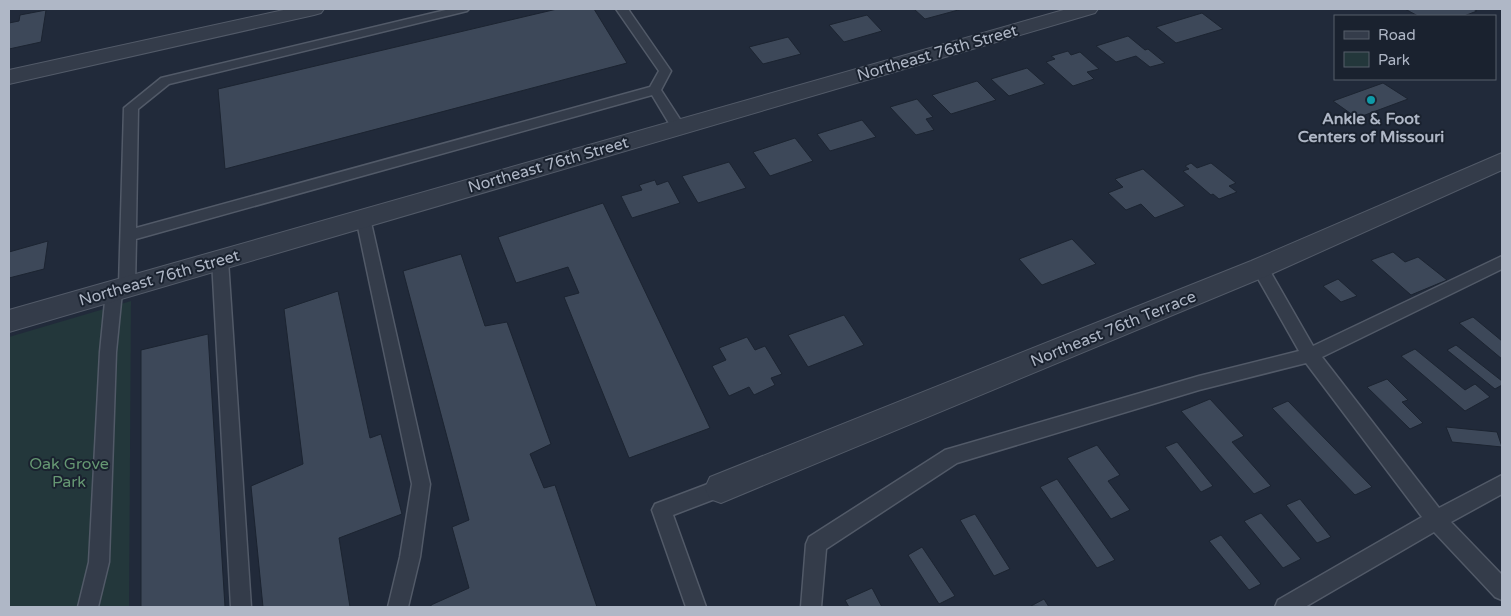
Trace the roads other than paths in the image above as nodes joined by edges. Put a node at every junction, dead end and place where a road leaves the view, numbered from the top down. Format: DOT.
graph roads {
  1 [pos="314,9"];
  2 [pos="463,9"];
  3 [pos="622,9"];
  4 [pos="1088,9"];
  5 [pos="9,77"];
  6 [pos="655,90"];
  7 [pos="678,126"];
  8 [pos="1502,161"];
  9 [pos="363,218"];
  10 [pos="128,235"];
  11 [pos="220,260"];
  12 [pos="1502,262"];
  13 [pos="1260,268"];
  14 [pos="121,289"];
  15 [pos="9,321"];
  16 [pos="1310,355"];
  17 [pos="1502,484"];
  18 [pos="721,488"];
  19 [pos="1436,520"];
  20 [pos="1502,590"];
  21 [pos="88,607"];
  22 [pos="240,607"];
  23 [pos="398,607"];
  24 [pos="696,607"];
  25 [pos="811,607"];
  26 [pos="1285,607"];
  1 -- 5 [label="street"];
  2 -- 10 [label="lane"];
  3 -- 6 [label="lane"];
  4 -- 7 [label="street, Northeast 76th Street"];
  6 -- 7 [label="lane"];
  6 -- 10 [label="lane"];
  7 -- 9 [label="street, Northeast 76th Street"];
  8 -- 13 [label="street, Northeast 76th Terrace"];
  9 -- 11 [label="street, Northeast 76th Street"];
  9 -- 23 [label="lane"];
  10 -- 14 [label="lane"];
  11 -- 14 [label="street, Northeast 76th Street"];
  11 -- 22 [label="lane"];
  12 -- 16 [label="lane"];
  13 -- 16 [label="lane"];
  13 -- 18 [label="street, Northeast 76th Terrace"];
  14 -- 15 [label="street, Northeast 76th Street"];
  14 -- 21 [label="lane"];
  16 -- 19 [label="lane"];
  16 -- 25 [label="lane"];
  17 -- 19 [label="lane"];
  18 -- 24 [label="lane"];
  19 -- 20 [label="lane"];
  19 -- 26 [label="lane"];
}
